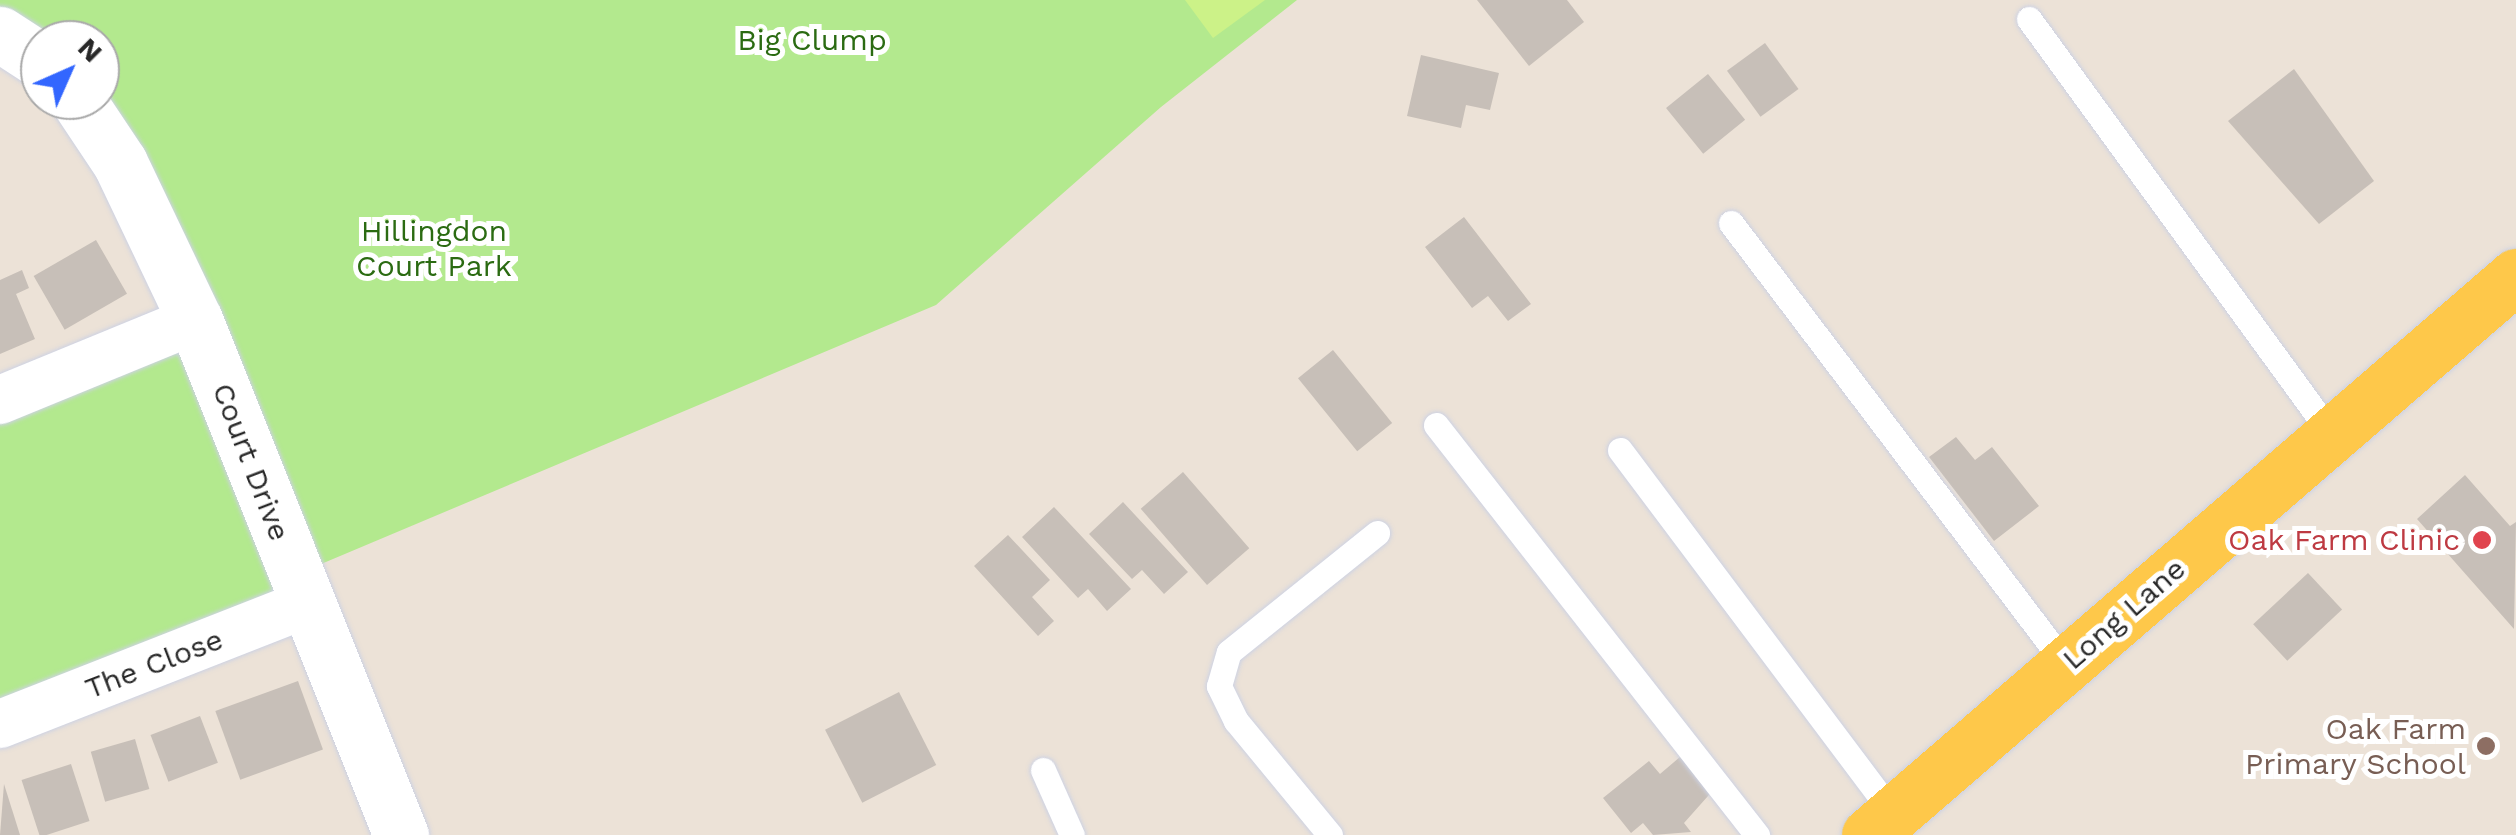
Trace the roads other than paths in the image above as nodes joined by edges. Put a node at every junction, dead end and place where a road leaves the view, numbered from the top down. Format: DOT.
graph roads {
  1 [pos="2028,19"];
  2 [pos="91,120"];
  3 [pos="1730,223"];
  4 [pos="2516,276"];
  5 [pos="196,320"];
  6 [pos="0,400"];
  7 [pos="1436,425"];
  8 [pos="2332,435"];
  9 [pos="1620,450"];
  10 [pos="1377,533"];
  11 [pos="308,603"];
  12 [pos="2066,665"];
  13 [pos="0,724"];
  14 [pos="1042,770"];
  15 [pos="1881,824"];
  16 [pos="401,835"];
  17 [pos="1072,835"];
  18 [pos="1330,835"];
  19 [pos="1757,835"];
  1 -- 8 [label="lane"];
  2 -- 5 [label="street, Court Drive"];
  3 -- 12 [label="lane"];
  4 -- 8 [label="main road, Long Lane"];
  5 -- 6 [label="street"];
  5 -- 11 [label="street, Court Drive"];
  7 -- 19 [label="lane"];
  8 -- 12 [label="main road, Long Lane"];
  9 -- 15 [label="lane"];
  10 -- 18 [label="lane"];
  11 -- 13 [label="street, The Close"];
  11 -- 16 [label="street, Court Drive"];
  12 -- 15 [label="main road, Long Lane"];
  14 -- 17 [label="lane"];
}
